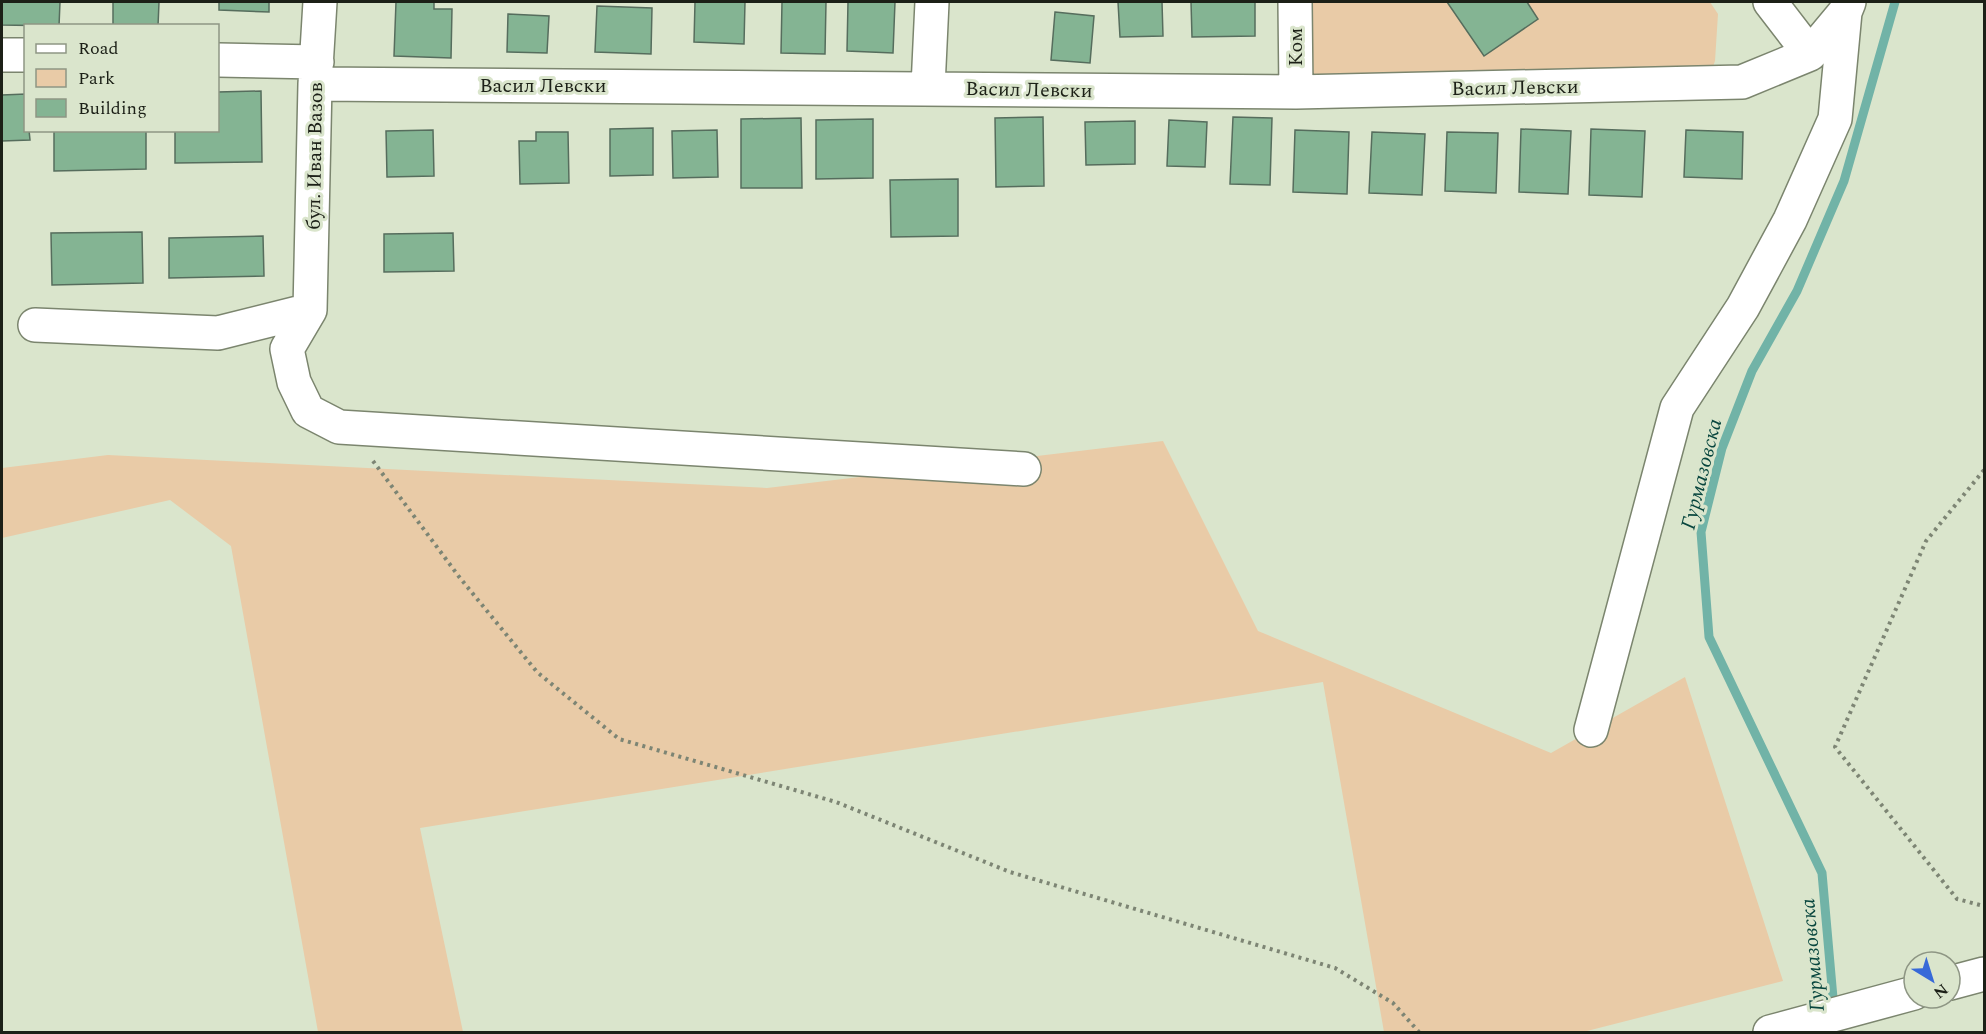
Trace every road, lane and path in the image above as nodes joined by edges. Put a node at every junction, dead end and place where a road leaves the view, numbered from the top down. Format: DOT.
graph roads {
  1 [pos="320,2"];
  2 [pos="932,2"];
  3 [pos="1295,2"];
  4 [pos="1770,2"];
  5 [pos="1847,7"];
  6 [pos="1810,54"];
  7 [pos="2,55"];
  8 [pos="24,55"];
  9 [pos="219,60"];
  10 [pos="316,73"];
  11 [pos="928,87"];
  12 [pos="1296,92"];
  13 [pos="310,310"];
  14 [pos="35,325"];
  15 [pos="347,427"];
  16 [pos="1024,469"];
  17 [pos="1984,470"];
  18 [pos="1591,730"];
  19 [pos="1984,906"];
  20 [pos="1984,974"];
  21 [pos="1962,980"];
  22 [pos="1902,996"];
  23 [pos="1419,1032"];
  24 [pos="1770,1032"];
  1 -- 10 [label="street, бул. Иван Вазов"];
  2 -- 11 [label="street"];
  3 -- 12 [label="street, Ком"];
  4 -- 6 [label="street"];
  5 -- 6 [label="street"];
  5 -- 18 [label="street"];
  6 -- 12 [label="street, Васил Левски"];
  7 -- 8 [label="street"];
  9 -- 10 [label="street, Васил Левски"];
  10 -- 11 [label="street, Васил Левски"];
  10 -- 13 [label="street, бул. Иван Вазов"];
  11 -- 12 [label="street, Васил Левски"];
  13 -- 14 [label="street"];
  13 -- 15 [label="street"];
  15 -- 16 [label="street"];
  15 -- 23 [label="path"];
  17 -- 19 [label="path"];
  20 -- 21 [label="street"];
  22 -- 24 [label="street"];
}
